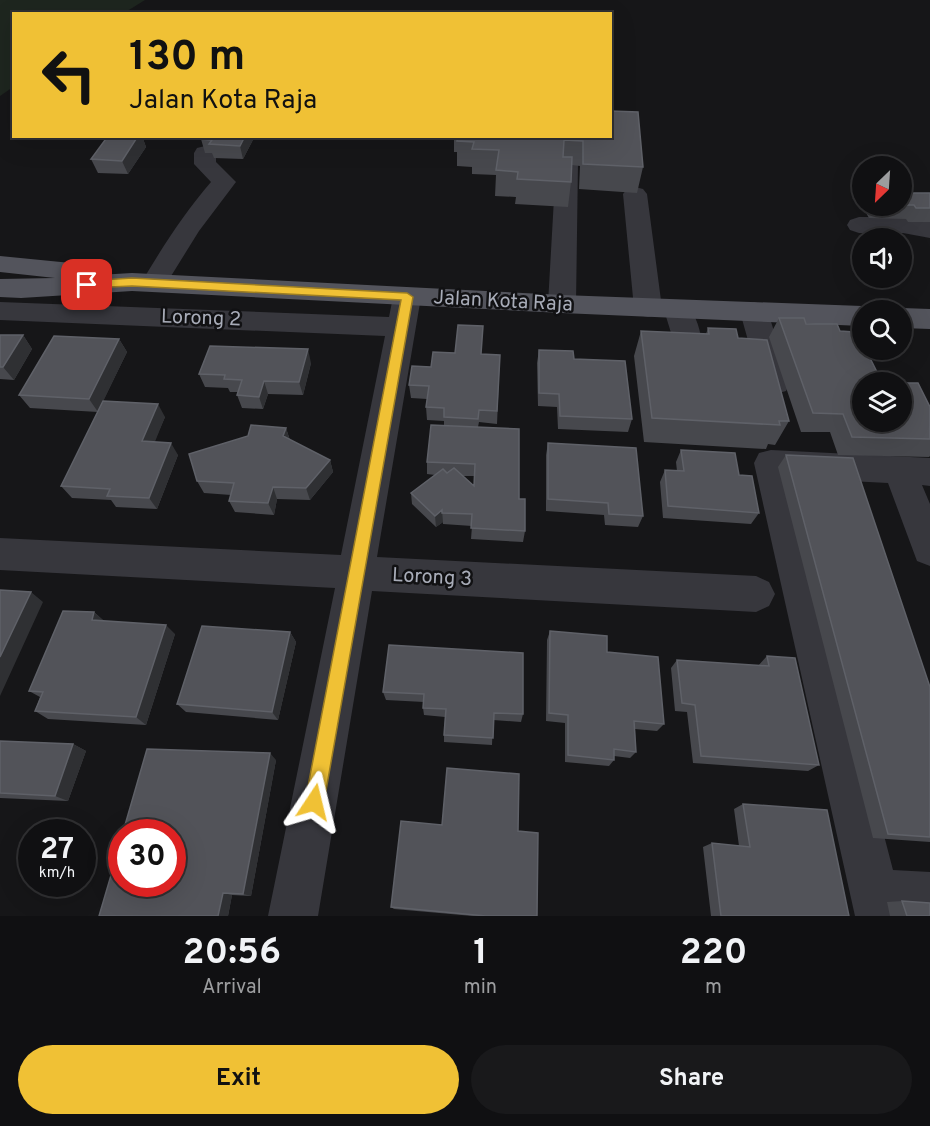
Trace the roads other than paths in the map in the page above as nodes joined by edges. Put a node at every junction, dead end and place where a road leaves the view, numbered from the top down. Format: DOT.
graph roads {
  1 [pos="572,152"];
  2 [pos="205,153"];
  3 [pos="635,194"];
  4 [pos="859,225"];
  5 [pos="930,230"];
  6 [pos="0,264"];
  7 [pos="143,283"];
  8 [pos="0,288"];
  9 [pos="562,304"];
  10 [pos="648,308"];
  11 [pos="678,310"];
  12 [pos="0,312"];
  13 [pos="404,312"];
  14 [pos="754,312"];
  15 [pos="852,316"];
  16 [pos="912,318"];
  17 [pos="930,319"];
  18 [pos="644,366"];
  19 [pos="769,404"];
  20 [pos="915,471"];
  21 [pos="930,550"];
  22 [pos="0,554"];
  23 [pos="357,574"];
  24 [pos="756,594"];
  25 [pos="930,896"];
  26 [pos="877,904"];
  27 [pos="293,916"];
  1 -- 9 [label="street"];
  2 -- 7 [label="street"];
  3 -- 10 [label="street"];
  4 -- 5 [label="street"];
  6 -- 7 [label="main road"];
  7 -- 8 [label="main road, Jalan Kota Raja"];
  7 -- 13 [label="main road, Jalan Kota Raja"];
  9 -- 10 [label="main road, Jalan Kota Raja"];
  9 -- 13 [label="main road, Jalan Kota Raja"];
  10 -- 11 [label="main road, Jalan Kota Raja"];
  11 -- 14 [label="main road, Jalan Kota Raja"];
  11 -- 18 [label="street"];
  12 -- 13 [label="street, Lorong 2"];
  13 -- 23 [label="street"];
  14 -- 15 [label="main road, Jalan Kota Raja"];
  14 -- 19 [label="street"];
  16 -- 17 [label="main road"];
  20 -- 21 [label="street"];
  20 -- 26 [label="street"];
  22 -- 23 [label="street, Lorong 3"];
  23 -- 24 [label="street, Lorong 3"];
  23 -- 27 [label="street"];
  25 -- 26 [label="street"];
}
